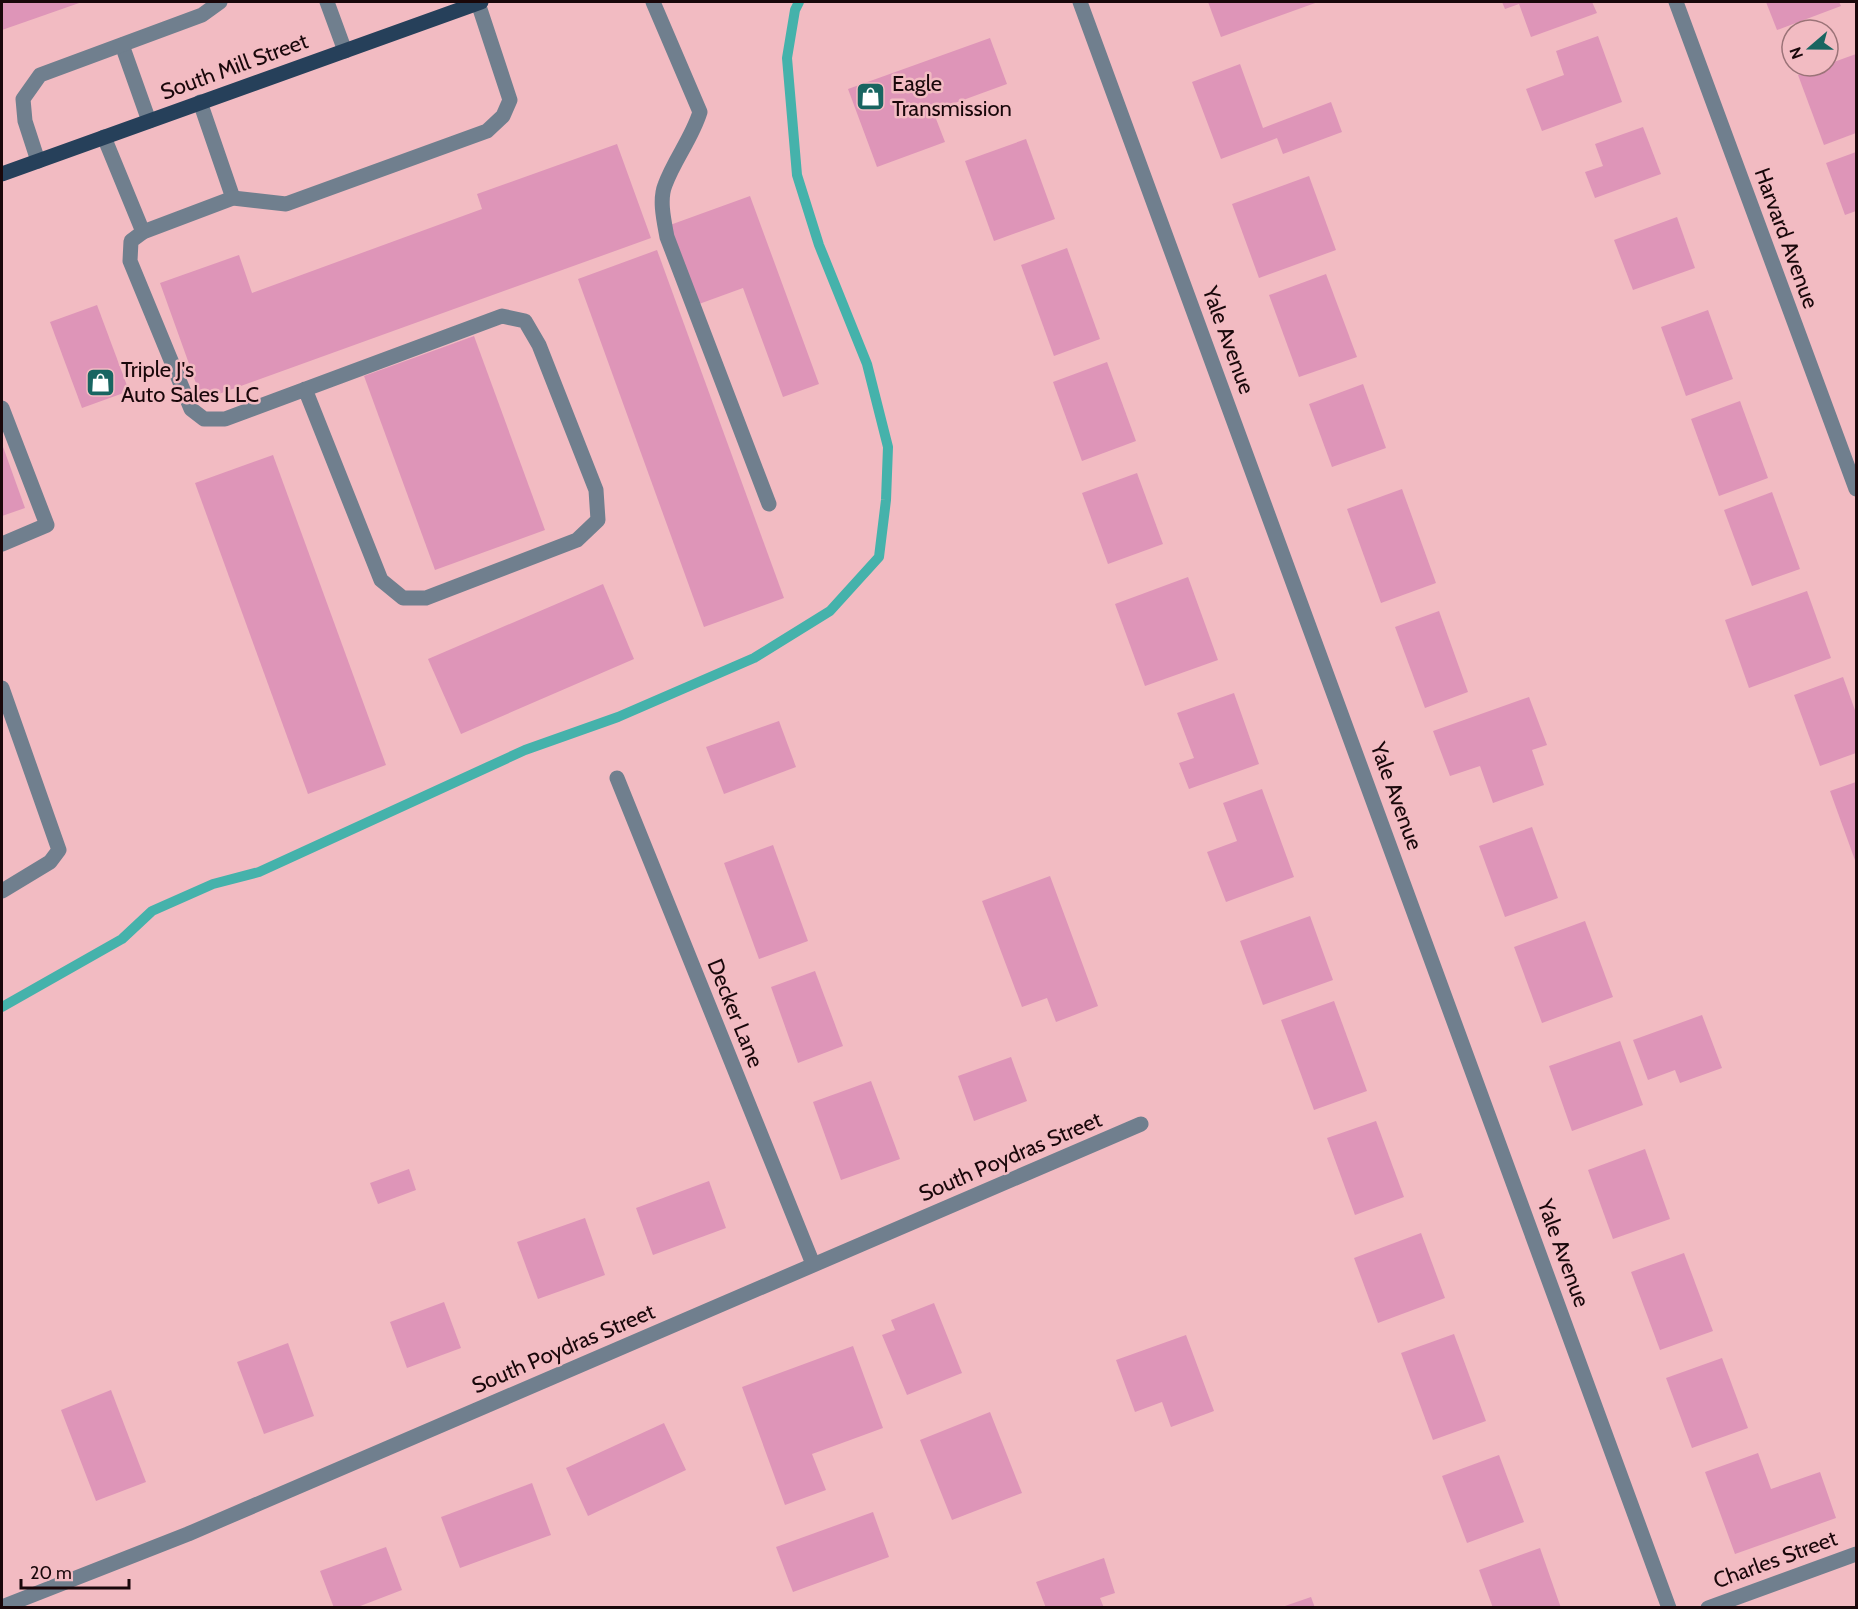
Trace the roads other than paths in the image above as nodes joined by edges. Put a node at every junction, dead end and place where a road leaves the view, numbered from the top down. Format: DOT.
graph roads {
  1 [pos="220,2"];
  2 [pos="327,2"];
  3 [pos="479,2"];
  4 [pos="653,2"];
  5 [pos="1080,2"];
  6 [pos="1676,2"];
  7 [pos="122,45"];
  8 [pos="345,51"];
  9 [pos="200,102"];
  10 [pos="149,121"];
  11 [pos="104,137"];
  12 [pos="38,160"];
  13 [pos="2,174"];
  14 [pos="233,198"];
  15 [pos="143,232"];
  16 [pos="305,389"];
  17 [pos="2,408"];
  18 [pos="1857,489"];
  19 [pos="769,504"];
  20 [pos="2,544"];
  21 [pos="2,688"];
  22 [pos="617,778"];
  23 [pos="2,891"];
  24 [pos="1141,1124"];
  25 [pos="813,1264"];
  26 [pos="1857,1554"];
  27 [pos="2,1607"];
  28 [pos="1670,1608"];
  29 [pos="1708,1608"];
  1 -- 7 [label="street"];
  2 -- 8 [label="street"];
  3 -- 8 [label="main road, South Mill Street"];
  3 -- 14 [label="street"];
  4 -- 19 [label="street"];
  5 -- 28 [label="street, Yale Avenue"];
  6 -- 18 [label="street, Harvard Avenue"];
  7 -- 10 [label="street"];
  7 -- 12 [label="street"];
  8 -- 9 [label="main road, South Mill Street"];
  9 -- 10 [label="main road, South Mill Street"];
  9 -- 14 [label="street"];
  10 -- 11 [label="main road, South Mill Street"];
  11 -- 12 [label="main road, South Mill Street"];
  11 -- 15 [label="street"];
  12 -- 13 [label="main road, South Mill Street"];
  14 -- 15 [label="street"];
  15 -- 16 [label="street"];
  16 -- 16 [label="street"];
  17 -- 20 [label="street"];
  21 -- 23 [label="street"];
  22 -- 25 [label="street, Decker Lane"];
  24 -- 25 [label="street, South Poydras Street"];
  25 -- 27 [label="street, South Poydras Street"];
  26 -- 29 [label="street, Charles Street"];
}
